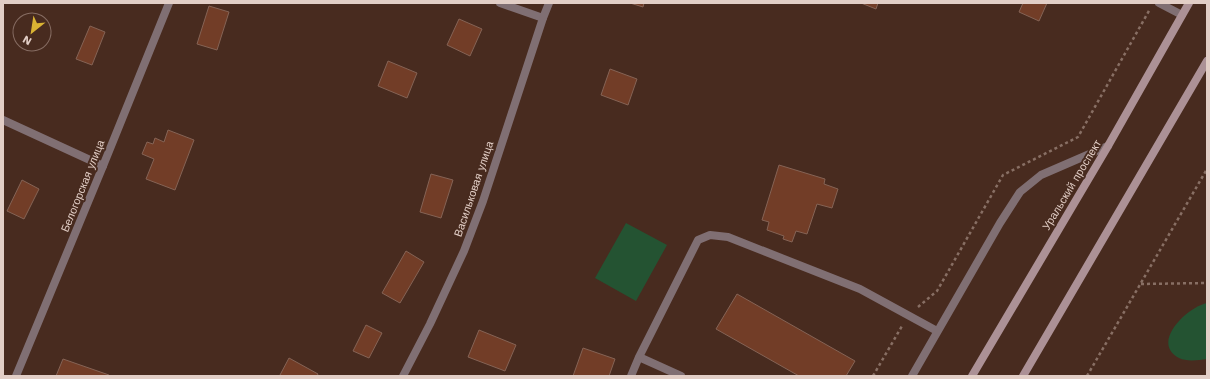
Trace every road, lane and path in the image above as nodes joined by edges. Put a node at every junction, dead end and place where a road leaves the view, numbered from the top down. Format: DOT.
graph roads {
  1 [pos="168,3"];
  2 [pos="500,3"];
  3 [pos="549,3"];
  4 [pos="1159,3"];
  5 [pos="1189,3"];
  6 [pos="1182,15"];
  7 [pos="543,18"];
  8 [pos="1207,61"];
  9 [pos="3,120"];
  10 [pos="1108,146"];
  11 [pos="103,166"];
  12 [pos="1207,169"];
  13 [pos="1207,283"];
  14 [pos="1141,284"];
  15 [pos="937,331"];
  16 [pos="639,357"];
  17 [pos="16,376"];
  18 [pos="403,376"];
  19 [pos="631,376"];
  20 [pos="681,376"];
  21 [pos="912,376"];
  22 [pos="972,376"];
  23 [pos="1023,376"];
  24 [pos="1087,376"];
  1 -- 11 [label="street, Белогорская улица"];
  2 -- 7 [label="street"];
  3 -- 7 [label="street, Васильковая улица"];
  4 -- 6 [label="street"];
  5 -- 6 [label="main road, Уральский проспект"];
  6 -- 10 [label="main road, Уральский проспект"];
  7 -- 18 [label="street, Васильковая улица"];
  8 -- 23 [label="main road"];
  9 -- 11 [label="street"];
  10 -- 15 [label="street"];
  10 -- 22 [label="main road, Уральский проспект"];
  11 -- 17 [label="street, Белогорская улица"];
  12 -- 14 [label="path"];
  13 -- 14 [label="path"];
  14 -- 24 [label="path"];
  15 -- 16 [label="street"];
  15 -- 21 [label="street"];
  16 -- 19 [label="street"];
  16 -- 20 [label="street"];
}
